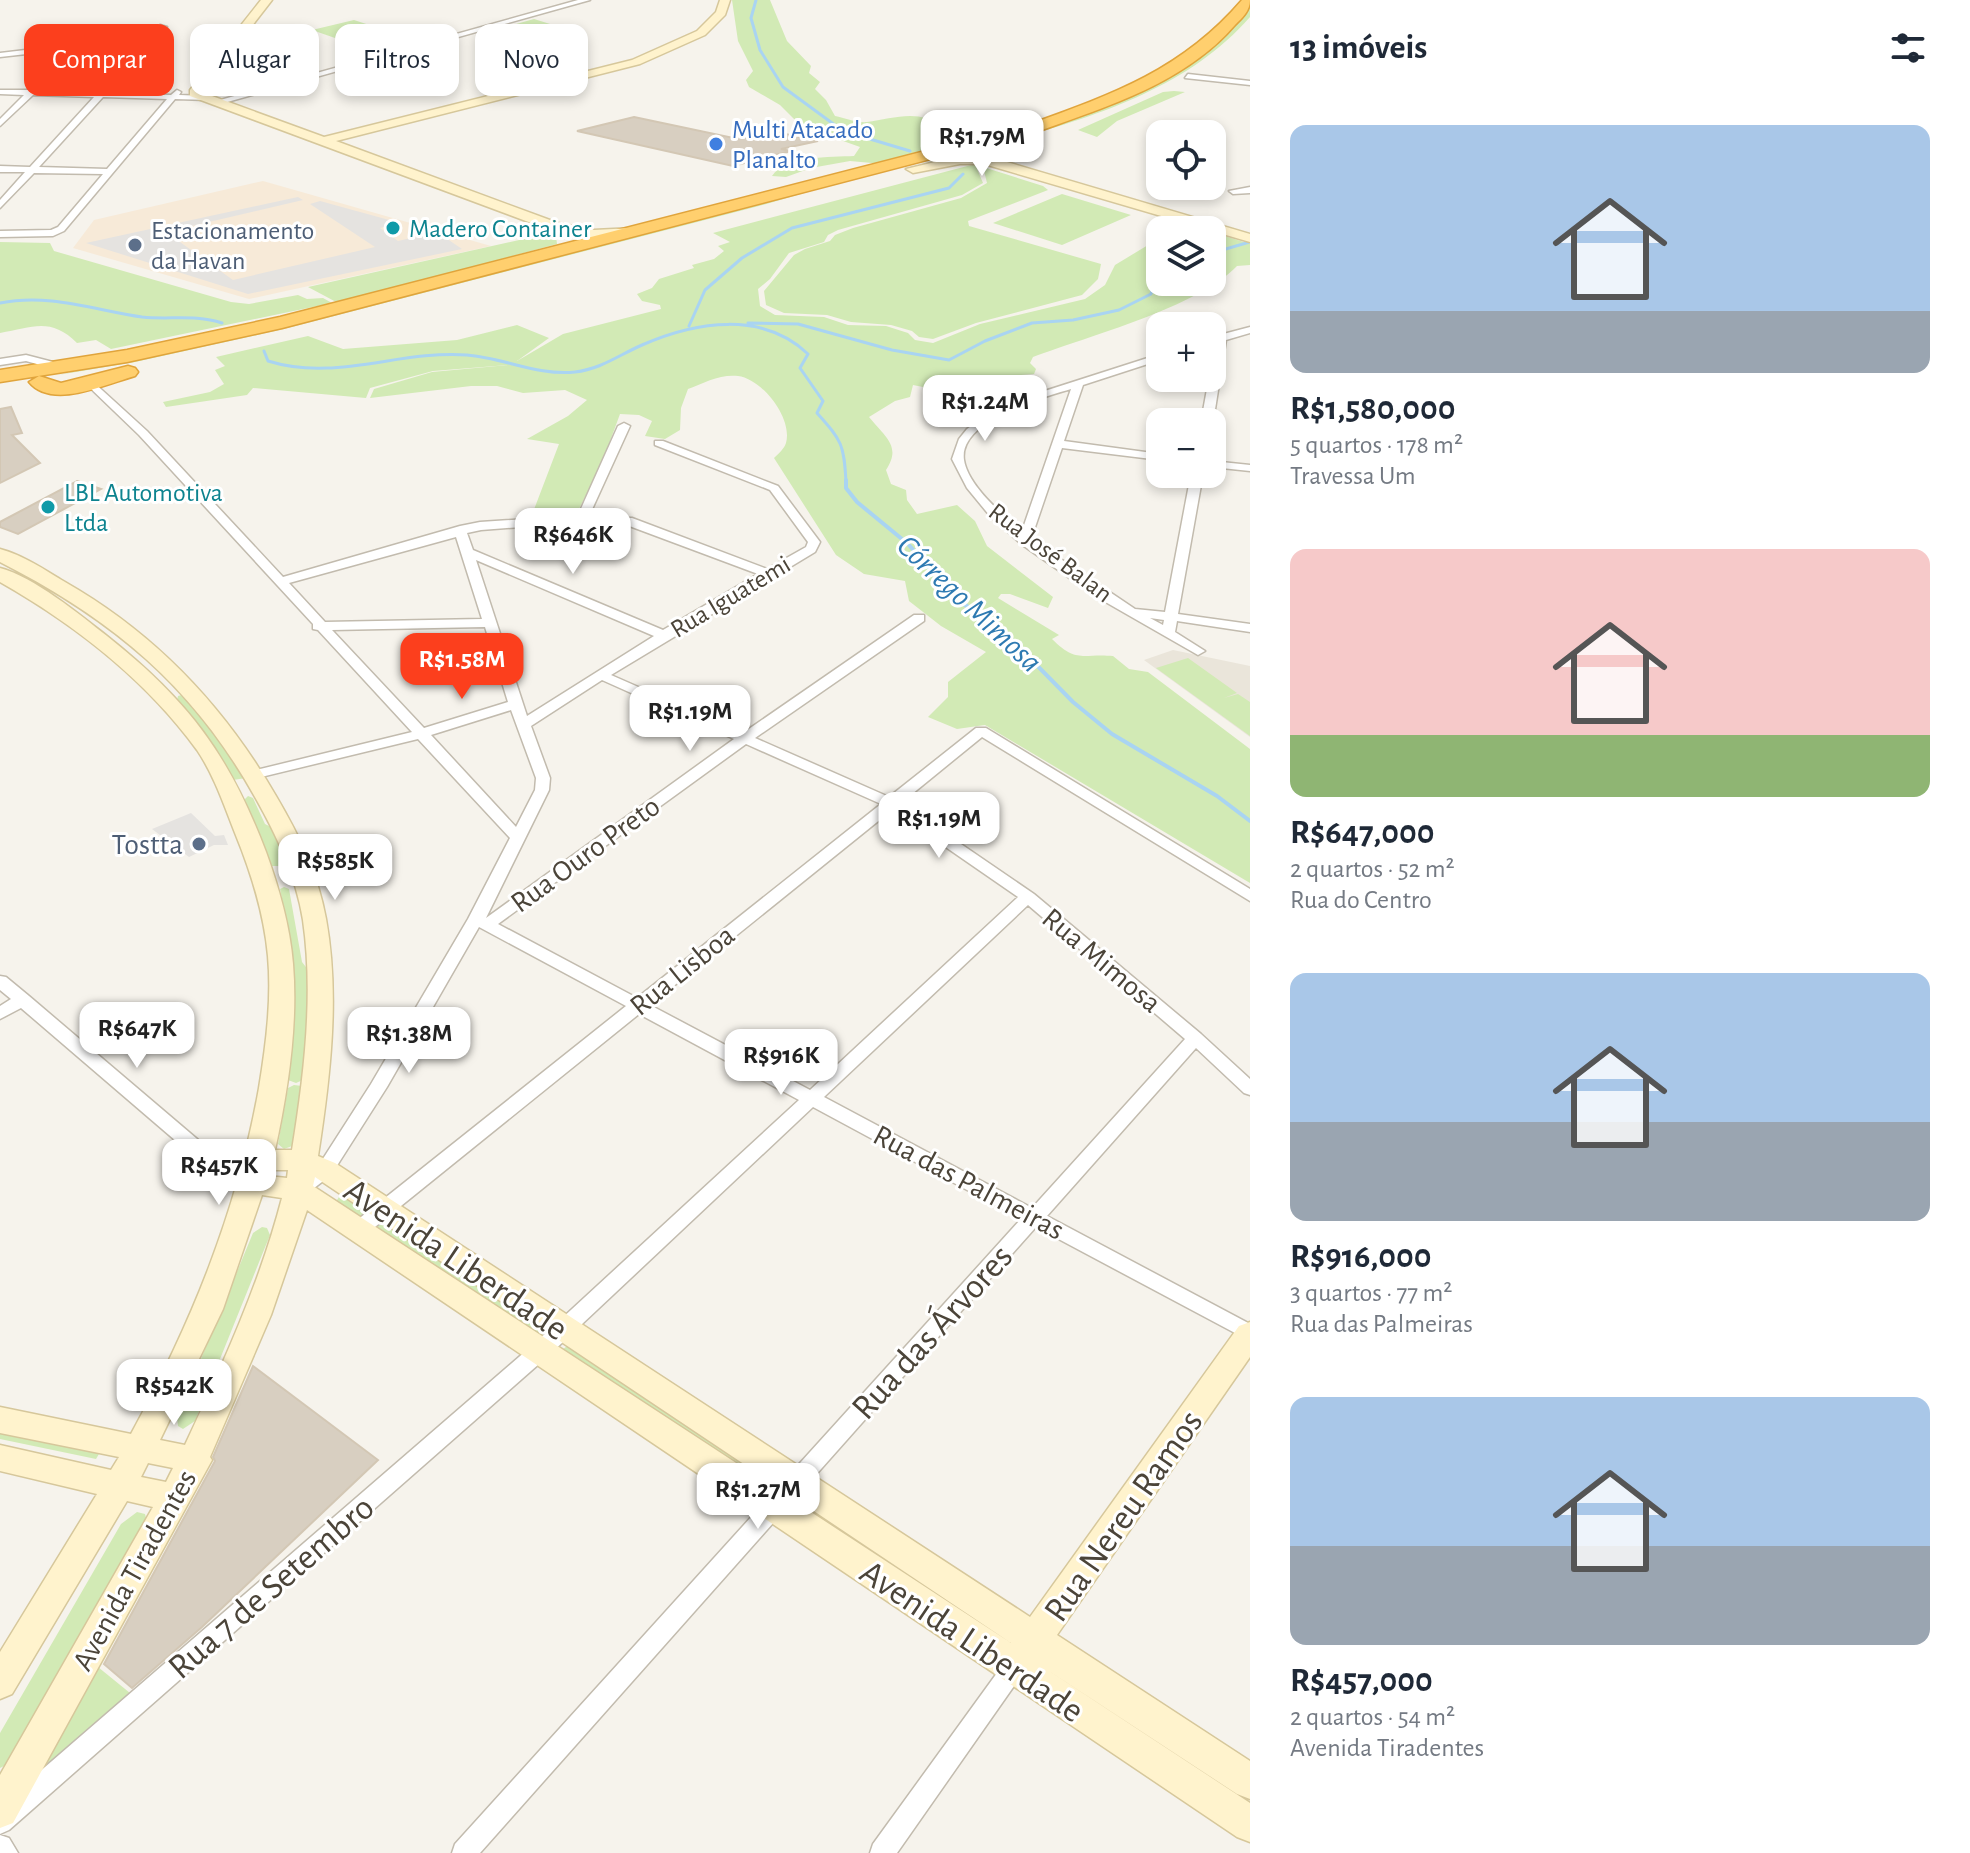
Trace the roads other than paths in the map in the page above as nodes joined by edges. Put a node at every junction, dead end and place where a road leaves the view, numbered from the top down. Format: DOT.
graph roads {
  1 [pos="267,0"];
  2 [pos="586,0"];
  3 [pos="725,0"];
  4 [pos="1249,0"];
  5 [pos="1241,34"];
  6 [pos="24,52"];
  7 [pos="0,55"];
  8 [pos="1188,76"];
  9 [pos="1250,83"];
  10 [pos="0,89"];
  11 [pos="24,90"];
  12 [pos="175,95"];
  13 [pos="28,96"];
  14 [pos="99,96"];
  15 [pos="206,98"];
  16 [pos="0,124"];
  17 [pos="1036,127"];
  18 [pos="323,141"];
  19 [pos="975,153"];
  20 [pos="1020,156"];
  21 [pos="884,167"];
  22 [pos="0,169"];
  23 [pos="913,169"];
  24 [pos="33,170"];
  25 [pos="110,172"];
  26 [pos="862,182"];
  27 [pos="1250,190"];
  28 [pos="1233,191"];
  29 [pos="0,205"];
  30 [pos="555,227"];
  31 [pos="633,232"];
  32 [pos="0,234"];
  33 [pos="1249,236"];
  34 [pos="541,255"];
  35 [pos="1250,330"];
  36 [pos="1226,336"];
  37 [pos="219,348"];
  38 [pos="1146,361"];
  39 [pos="0,362"];
  40 [pos="44,375"];
  41 [pos="0,376"];
  42 [pos="91,383"];
  43 [pos="1078,383"];
  44 [pos="0,387"];
  45 [pos="624,426"];
  46 [pos="659,443"];
  47 [pos="1057,444"];
  48 [pos="1146,455"];
  49 [pos="1226,465"];
  50 [pos="1250,468"];
  51 [pos="1194,488"];
  52 [pos="628,521"];
  53 [pos="460,530"];
  54 [pos="1025,539"];
  55 [pos="467,552"];
  56 [pos="0,555"];
  57 [pos="766,573"];
  58 [pos="0,574"];
  59 [pos="280,582"];
  60 [pos="1132,612"];
  61 [pos="1171,617"];
  62 [pos="919,618"];
  63 [pos="489,623"];
  64 [pos="318,626"];
  65 [pos="1250,628"];
  66 [pos="1168,633"];
  67 [pos="664,635"];
  68 [pos="1198,651"];
  69 [pos="601,675"];
  70 [pos="190,690"];
  71 [pos="162,699"];
  72 [pos="516,704"];
  73 [pos="523,725"];
  74 [pos="421,734"];
  75 [pos="742,740"];
  76 [pos="256,781"];
  77 [pos="230,794"];
  78 [pos="891,803"];
  79 [pos="516,836"];
  80 [pos="303,875"];
  81 [pos="265,881"];
  82 [pos="1250,896"];
  83 [pos="1028,897"];
  84 [pos="481,922"];
  85 [pos="0,981"];
  86 [pos="23,1000"];
  87 [pos="639,1004"];
  88 [pos="0,1013"];
  89 [pos="1195,1038"];
  90 [pos="1250,1089"];
  91 [pos="812,1097"];
  92 [pos="258,1172"];
  93 [pos="309,1173"];
  94 [pos="1033,1216"];
  95 [pos="370,1219"];
  96 [pos="1250,1334"];
  97 [pos="552,1339"];
  98 [pos="0,1420"];
  99 [pos="141,1449"];
  100 [pos="0,1458"];
  101 [pos="196,1460"];
  102 [pos="795,1481"];
  103 [pos="121,1485"];
  104 [pos="175,1498"];
  105 [pos="772,1506"];
  106 [pos="908,1576"];
  107 [pos="1034,1639"];
  108 [pos="1013,1669"];
  109 [pos="0,1683"];
  110 [pos="1250,1782"];
  111 [pos="0,1810"];
  112 [pos="0,1822"];
  113 [pos="1250,1824"];
  114 [pos="0,1847"];
  115 [pos="6,1853"];
  116 [pos="464,1853"];
  117 [pos="882,1853"];
  1 -- 15 [label="street"];
  2 -- 15 [label="street"];
  3 -- 18 [label="street"];
  4 -- 17 [label="highway"];
  5 -- 8 [label="highway"];
  6 -- 7 [label="street"];
  8 -- 9 [label="street"];
  8 -- 19 [label="highway"];
  10 -- 11 [label="street"];
  12 -- 15 [label="street"];
  12 -- 15 [label="street"];
  12 -- 25 [label="street"];
  13 -- 16 [label="street"];
  14 -- 24 [label="street"];
  15 -- 18 [label="street"];
  17 -- 19 [label="highway"];
  17 -- 21 [label="highway"];
  18 -- 30 [label="street"];
  19 -- 23 [label="highway"];
  20 -- 33 [label="street"];
  21 -- 26 [label="highway"];
  21 -- 31 [label="highway"];
  22 -- 24 [label="street"];
  23 -- 26 [label="highway"];
  23 -- 33 [label="street"];
  24 -- 25 [label="street"];
  24 -- 29 [label="street"];
  25 -- 32 [label="street"];
  26 -- 37 [label="highway"];
  27 -- 28 [label="street"];
  30 -- 31 [label="street"];
  30 -- 34 [label="street"];
  31 -- 34 [label="highway"];
  34 -- 40 [label="highway"];
  35 -- 36 [label="street"];
  37 -- 40 [label="highway"];
  37 -- 42 [label="highway"];
  38 -- 43 [label="street, Rua José Balan"];
  39 -- 40 [label="street"];
  40 -- 41 [label="highway"];
  40 -- 42 [label="highway"];
  40 -- 44 [label="highway"];
  42 -- 59 [label="street"];
  43 -- 47 [label="street"];
  43 -- 54 [label="street, Rua José Balan"];
  45 -- 53 [label="street"];
  46 -- 57 [label="street, Rua Iguatemi"];
  47 -- 48 [label="street"];
  47 -- 54 [label="street"];
  49 -- 50 [label="street"];
  51 -- 61 [label="street"];
  52 -- 57 [label="street"];
  53 -- 55 [label="street"];
  53 -- 59 [label="street"];
  54 -- 60 [label="street, Rua José Balan"];
  55 -- 63 [label="street"];
  55 -- 67 [label="street"];
  56 -- 70 [label="street, Avenida Tiradentes"];
  57 -- 67 [label="street, Rua Iguatemi"];
  58 -- 71 [label="street, Avenida Tiradentes"];
  59 -- 64 [label="street"];
  60 -- 61 [label="street"];
  60 -- 66 [label="street, Rua José Balan"];
  61 -- 65 [label="street"];
  61 -- 66 [label="street"];
  62 -- 75 [label="street, Rua Ouro Preto"];
  63 -- 64 [label="street"];
  63 -- 72 [label="street"];
  64 -- 74 [label="street"];
  66 -- 68 [label="street, Rua José Balan"];
  67 -- 69 [label="street, Rua Iguatemi"];
  69 -- 73 [label="street, Rua Iguatemi"];
  69 -- 75 [label="street, Rua Mimosa"];
  70 -- 71 [label="street"];
  70 -- 76 [label="street, Avenida Tiradentes"];
  71 -- 77 [label="street, Avenida Tiradentes"];
  72 -- 73 [label="street"];
  72 -- 74 [label="street"];
  73 -- 79 [label="street"];
  74 -- 76 [label="street"];
  74 -- 79 [label="street"];
  75 -- 78 [label="street, Rua Mimosa"];
  75 -- 84 [label="street, Rua Ouro Preto"];
  76 -- 77 [label="street"];
  76 -- 80 [label="street, Avenida Tiradentes"];
  77 -- 81 [label="street, Avenida Tiradentes"];
  78 -- 82 [label="street, Rua Lisboa"];
  78 -- 83 [label="street, Rua Mimosa"];
  78 -- 87 [label="street, Rua Lisboa"];
  79 -- 84 [label="street"];
  80 -- 81 [label="street"];
  80 -- 93 [label="street, Avenida Tiradentes"];
  81 -- 92 [label="street, Avenida Tiradentes"];
  83 -- 89 [label="street, Rua Mimosa"];
  83 -- 91 [label="street, Rua 7 de Setembro"];
  84 -- 87 [label="street, Rua das Palmeiras"];
  84 -- 93 [label="street"];
  85 -- 86 [label="street"];
  86 -- 88 [label="street"];
  86 -- 92 [label="street"];
  87 -- 91 [label="street, Rua das Palmeiras"];
  87 -- 95 [label="street, Rua Lisboa"];
  89 -- 90 [label="street, Rua Mimosa"];
  89 -- 94 [label="street, Rua das Árvores"];
  91 -- 94 [label="street, Rua das Palmeiras"];
  91 -- 97 [label="street, Rua 7 de Setembro"];
  92 -- 93 [label="street"];
  92 -- 99 [label="street, Avenida Tiradentes"];
  93 -- 95 [label="street, Avenida Liberdade"];
  93 -- 101 [label="street, Avenida Tiradentes"];
  94 -- 96 [label="street, Rua das Palmeiras"];
  94 -- 102 [label="street, Rua das Árvores"];
  95 -- 97 [label="street, Avenida Liberdade"];
  96 -- 107 [label="street, Rua Nereu Ramos"];
  97 -- 102 [label="street, Avenida Liberdade"];
  97 -- 105 [label="street, Avenida Liberdade"];
  97 -- 112 [label="street, Rua 7 de Setembro"];
  98 -- 99 [label="street"];
  99 -- 101 [label="street"];
  99 -- 103 [label="street, Avenida Tiradentes"];
  100 -- 103 [label="street"];
  101 -- 104 [label="street, Avenida Tiradentes"];
  102 -- 105 [label="street, Rua das Árvores"];
  102 -- 106 [label="street, Avenida Liberdade"];
  103 -- 104 [label="street"];
  103 -- 109 [label="street, Avenida Tiradentes"];
  104 -- 111 [label="street, Avenida Tiradentes"];
  105 -- 106 [label="street, Avenida Liberdade"];
  105 -- 116 [label="street"];
  106 -- 107 [label="street, Avenida Liberdade"];
  106 -- 108 [label="street, Avenida Liberdade"];
  107 -- 108 [label="street, Rua Nereu Ramos"];
  107 -- 110 [label="street, Avenida Liberdade"];
  108 -- 113 [label="street, Avenida Liberdade"];
  108 -- 117 [label="street, Rua Nereu Ramos"];
  114 -- 115 [label="street"];
}
